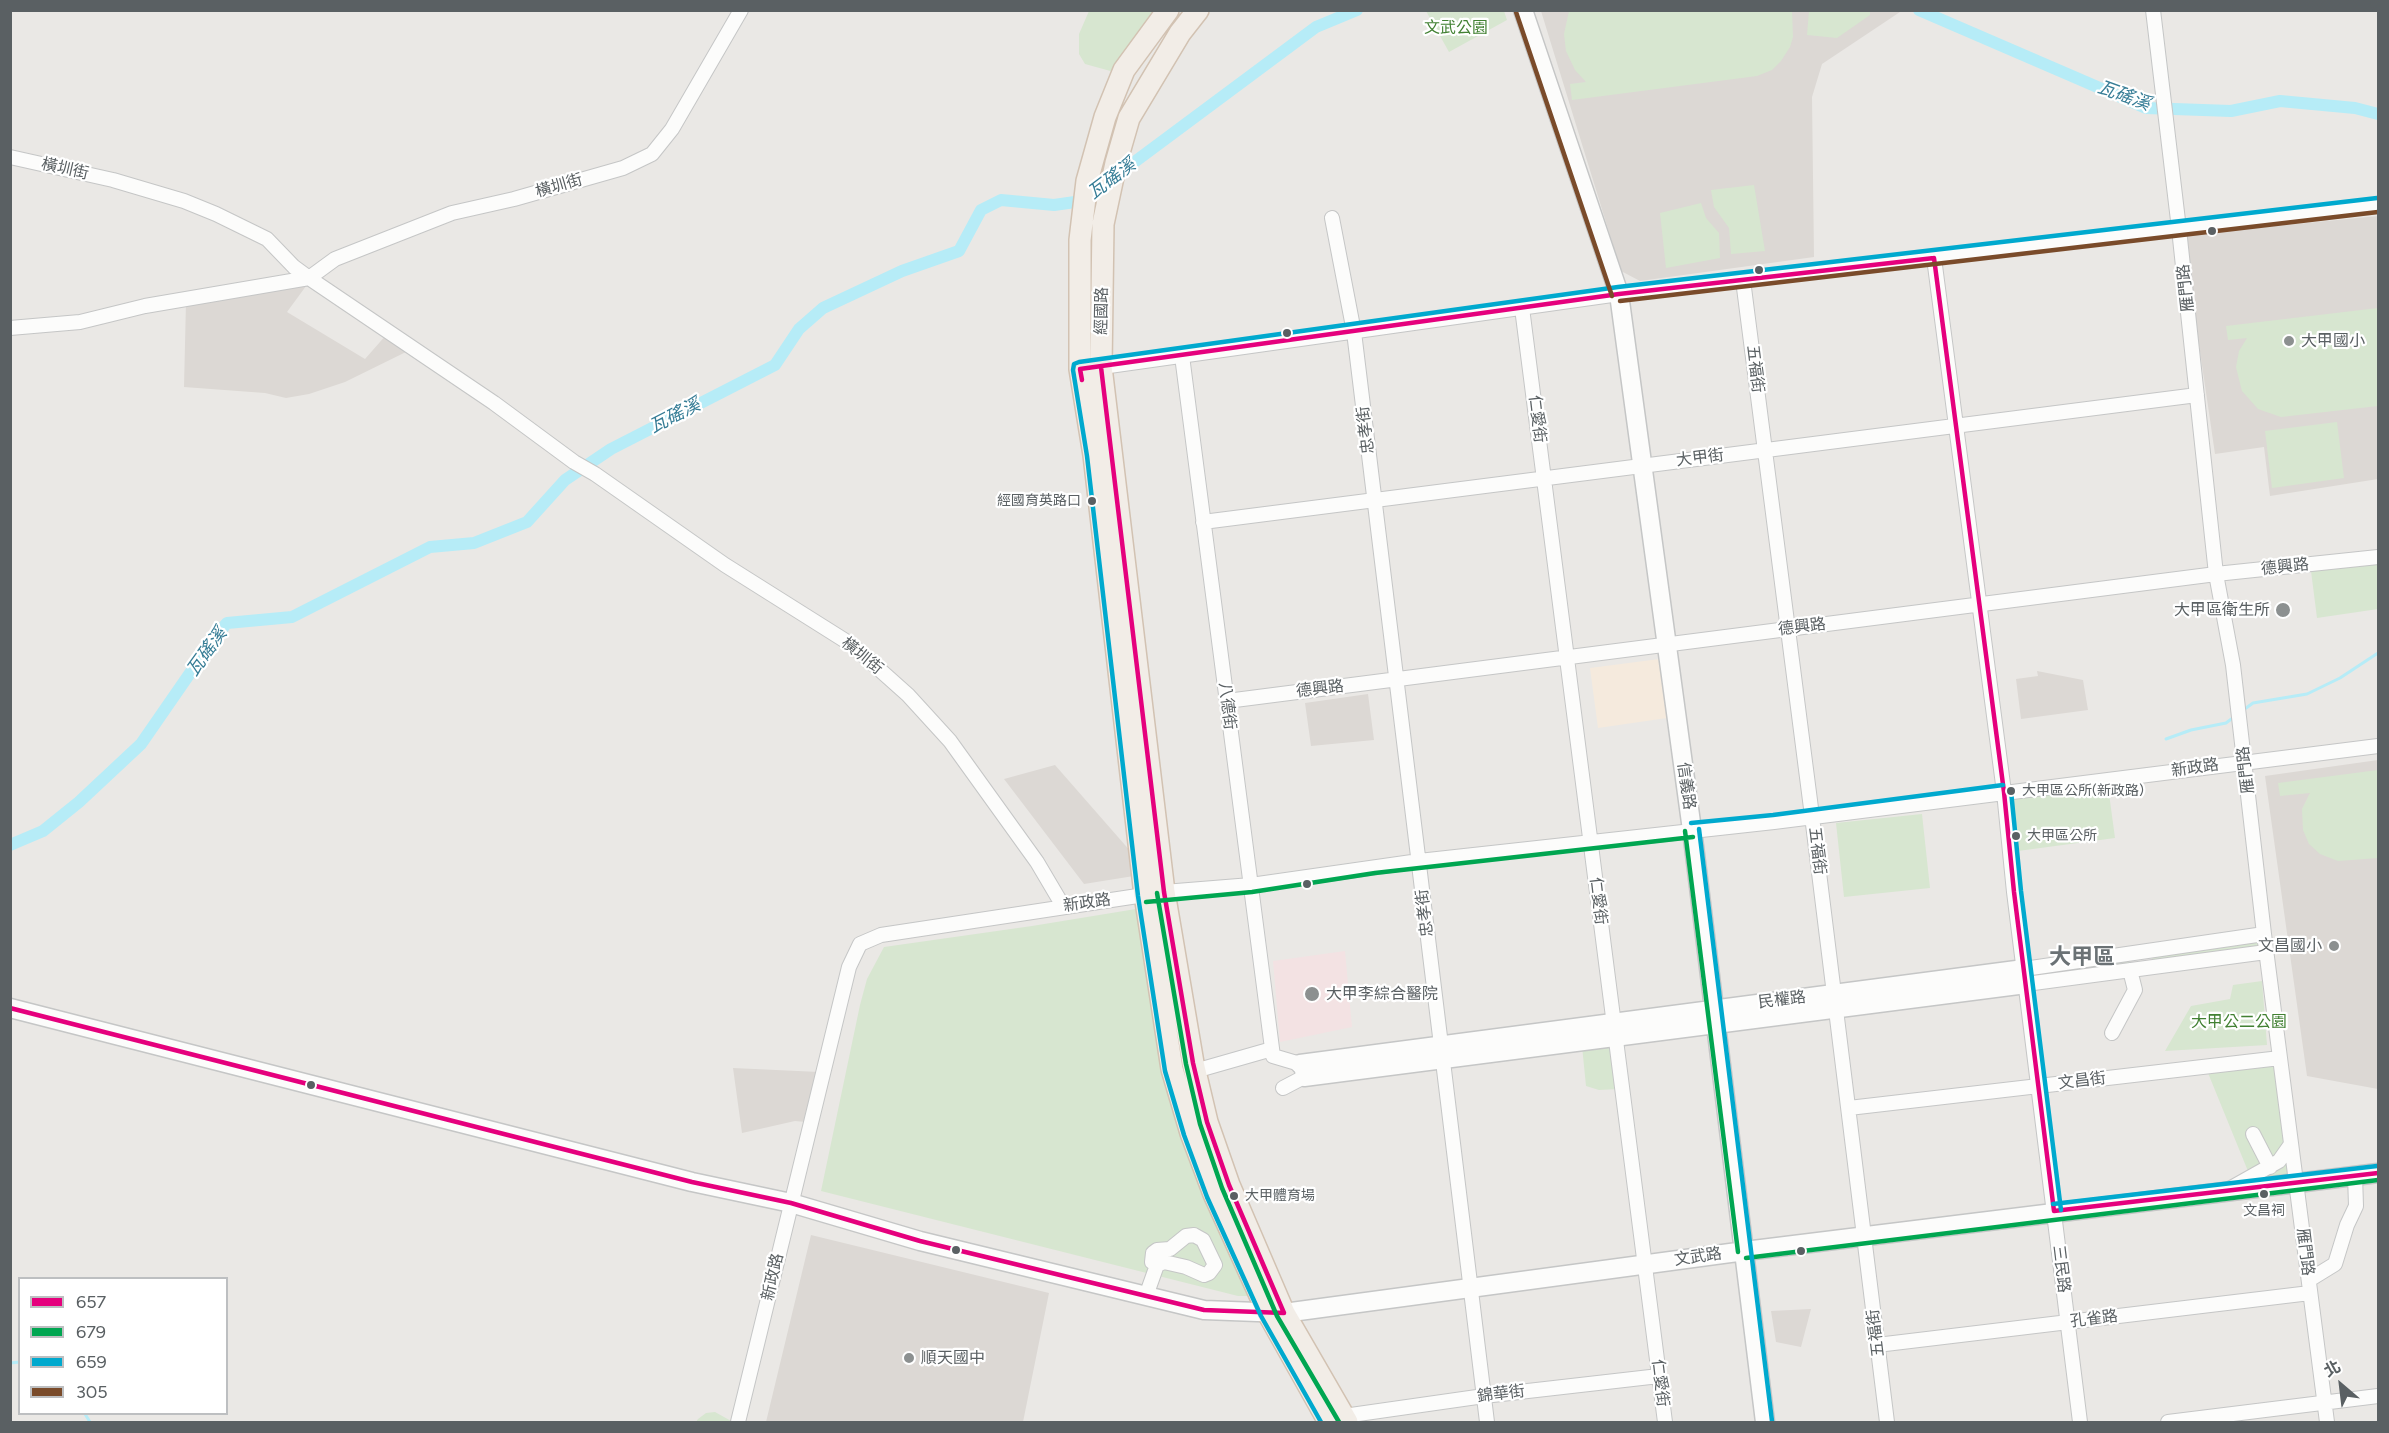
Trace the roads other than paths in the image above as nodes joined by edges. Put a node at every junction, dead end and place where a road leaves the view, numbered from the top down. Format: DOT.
graph roads {
  1 [pos="741,10"];
  2 [pos="1168,10"];
  3 [pos="1198,10"];
  4 [pos="1523,10"];
  5 [pos="2153,10"];
  6 [pos="10,157"];
  7 [pos="2379,206"];
  8 [pos="1332,218"];
  9 [pos="2180,229"];
  10 [pos="1934,258"];
  11 [pos="309,278"];
  12 [pos="1743,280"];
  13 [pos="1619,294"];
  14 [pos="1522,308"];
  15 [pos="10,328"];
  16 [pos="1354,332"];
  17 [pos="1182,356"];
  18 [pos="1091,368"];
  19 [pos="2197,394"];
  20 [pos="1956,426"];
  21 [pos="1765,450"];
  22 [pos="1642,466"];
  23 [pos="1544,478"];
  24 [pos="1374,500"];
  25 [pos="1203,522"];
  26 [pos="2379,557"];
  27 [pos="2216,574"];
  28 [pos="1979,605"];
  29 [pos="1788,629"];
  30 [pos="1666,645"];
  31 [pos="1567,657"];
  32 [pos="1396,679"];
  33 [pos="1227,701"];
  34 [pos="2379,746"];
  35 [pos="2246,761"];
  36 [pos="2004,792"];
  37 [pos="1812,816"];
  38 [pos="1692,830"];
  39 [pos="1590,842"];
  40 [pos="1419,861"];
  41 [pos="1251,885"];
  42 [pos="1155,894"];
  43 [pos="1063,906"];
  44 [pos="2264,934"];
  45 [pos="2140,952"];
  46 [pos="2266,952"];
  47 [pos="2139,969"];
  48 [pos="2025,976"];
  49 [pos="1835,1001"];
  50 [pos="10,1008"];
  51 [pos="1715,1017"];
  52 [pos="1615,1029"];
  53 [pos="2112,1033"];
  54 [pos="1272,1052"];
  55 [pos="1442,1052"];
  56 [pos="2280,1058"];
  57 [pos="1220,1070"];
  58 [pos="1302,1070"];
  59 [pos="1195,1071"];
  60 [pos="2039,1086"];
  61 [pos="1283,1088"];
  62 [pos="1849,1108"];
  63 [pos="2253,1134"];
  64 [pos="2291,1144"];
  65 [pos="2270,1167"];
  66 [pos="2379,1173"];
  67 [pos="2355,1175"];
  68 [pos="2296,1182"];
  69 [pos="2225,1191"];
  70 [pos="791,1203"];
  71 [pos="2054,1211"];
  72 [pos="1864,1237"];
  73 [pos="1745,1251"];
  74 [pos="1161,1259"];
  75 [pos="1644,1264"];
  76 [pos="2309,1287"];
  77 [pos="1471,1288"];
  78 [pos="1146,1296"];
  79 [pos="1276,1313"];
  80 [pos="2068,1322"];
  81 [pos="1877,1345"];
  82 [pos="1659,1376"];
  83 [pos="1484,1396"];
  84 [pos="2379,1396"];
  85 [pos="2325,1403"];
  86 [pos="1340,1420"];
  87 [pos="738,1422"];
  88 [pos="1487,1422"];
  89 [pos="1665,1422"];
  90 [pos="1765,1422"];
  91 [pos="1887,1422"];
  92 [pos="2080,1422"];
  93 [pos="2168,1422"];
  94 [pos="2327,1422"];
  1 -- 11 [label="street, 橫圳街"];
  2 -- 18 [label="main road, 經國路"];
  3 -- 18 [label="main road, 經國路"];
  4 -- 13 [label="main road, 信義路"];
  5 -- 9 [label="street, 雁門路"];
  6 -- 11 [label="street, 橫圳街"];
  7 -- 9 [label="street"];
  8 -- 16 [label="street, 忠孝街"];
  9 -- 10 [label="street"];
  9 -- 19 [label="street, 雁門路"];
  10 -- 12 [label="street"];
  10 -- 20 [label="street, 三民路"];
  11 -- 15 [label="street, 橫圳街"];
  11 -- 43 [label="street, 橫圳街"];
  12 -- 13 [label="street"];
  12 -- 21 [label="street, 五福街"];
  13 -- 14 [label="street"];
  13 -- 22 [label="main road, 信義路"];
  14 -- 16 [label="street"];
  14 -- 23 [label="street, 仁愛街"];
  16 -- 17 [label="street"];
  16 -- 24 [label="street, 忠孝街"];
  17 -- 18 [label="street"];
  17 -- 25 [label="street, 八德街"];
  18 -- 42 [label="main road, 經國路"];
  19 -- 20 [label="street, 大甲街"];
  19 -- 27 [label="street, 雁門路"];
  20 -- 21 [label="street, 大甲街"];
  20 -- 28 [label="street, 三民路"];
  21 -- 22 [label="street, 大甲街"];
  21 -- 29 [label="street, 五福街"];
  22 -- 23 [label="street, 大甲街"];
  22 -- 30 [label="main road, 信義路"];
  23 -- 24 [label="street, 大甲街"];
  23 -- 31 [label="street, 仁愛街"];
  24 -- 25 [label="street, 大甲街"];
  24 -- 32 [label="street, 忠孝街"];
  25 -- 33 [label="street, 八德街"];
  26 -- 27 [label="street, 德興路"];
  27 -- 28 [label="street, 德興路"];
  27 -- 35 [label="street, 雁門路"];
  28 -- 29 [label="street, 德興路"];
  28 -- 36 [label="street, 三民路"];
  29 -- 30 [label="street, 德興路"];
  29 -- 37 [label="street, 五福街"];
  30 -- 31 [label="street, 德興路"];
  30 -- 38 [label="main road, 信義路"];
  31 -- 32 [label="street, 德興路"];
  31 -- 39 [label="street, 仁愛街"];
  32 -- 33 [label="street, 德興路"];
  32 -- 40 [label="street, 忠孝街"];
  33 -- 41 [label="street, 八德街"];
  34 -- 35 [label="street, 新政路"];
  35 -- 36 [label="street, 新政路"];
  35 -- 44 [label="street, 雁門路"];
  36 -- 37 [label="street, 新政路"];
  36 -- 48 [label="street, 三民路"];
  37 -- 38 [label="street, 新政路"];
  37 -- 49 [label="street, 五福街"];
  38 -- 39 [label="street, 新政路"];
  38 -- 51 [label="main road, 信義路"];
  39 -- 40 [label="street, 新政路"];
  39 -- 52 [label="street, 仁愛街"];
  40 -- 41 [label="street, 新政路"];
  40 -- 55 [label="street, 忠孝街"];
  41 -- 42 [label="street, 新政路"];
  41 -- 54 [label="street, 八德街"];
  42 -- 43 [label="street, 新政路"];
  42 -- 59 [label="main road, 經國路"];
  42 -- 79 [label="main road, 經國路"];
  43 -- 70 [label="street, 新政路"];
  44 -- 45 [label="street, 民權路"];
  44 -- 46 [label="street, 雁門路"];
  45 -- 47 [label="street"];
  45 -- 48 [label="street, 民權路"];
  46 -- 47 [label="street, 民權路"];
  46 -- 56 [label="street, 雁門路"];
  47 -- 48 [label="street, 民權路"];
  47 -- 53 [label="street"];
  48 -- 49 [label="main road, 民權路"];
  48 -- 60 [label="street, 三民路"];
  49 -- 51 [label="main road, 民權路"];
  49 -- 62 [label="street, 五福街"];
  50 -- 70 [label="main road, 文武路"];
  51 -- 52 [label="main road, 民權路"];
  51 -- 73 [label="main road, 信義路"];
  52 -- 55 [label="main road, 民權路"];
  52 -- 75 [label="street, 仁愛街"];
  54 -- 57 [label="street"];
  54 -- 58 [label="street"];
  54 -- 59 [label="street"];
  55 -- 58 [label="main road, 民權路"];
  55 -- 77 [label="street, 忠孝街"];
  56 -- 60 [label="street, 文昌街"];
  56 -- 64 [label="street, 雁門路"];
  58 -- 61 [label="street"];
  59 -- 79 [label="main road, 經國路"];
  60 -- 62 [label="street, 文昌街"];
  60 -- 71 [label="street, 三民路"];
  62 -- 72 [label="street, 五福街"];
  63 -- 65 [label="street"];
  64 -- 65 [label="street"];
  64 -- 68 [label="street, 雁門路"];
  65 -- 69 [label="street"];
  66 -- 67 [label="main road, 文武路"];
  67 -- 68 [label="main road, 文武路"];
  67 -- 76 [label="street"];
  68 -- 69 [label="main road, 文武路"];
  68 -- 76 [label="street, 雁門路"];
  69 -- 71 [label="main road, 文武路"];
  70 -- 78 [label="main road, 文武路"];
  70 -- 87 [label="street, 新政路"];
  71 -- 72 [label="main road, 文武路"];
  71 -- 80 [label="street, 三民路"];
  72 -- 73 [label="main road, 文武路"];
  72 -- 81 [label="street, 五福街"];
  73 -- 75 [label="main road, 文武路"];
  73 -- 90 [label="main road, 信義路"];
  74 -- 78 [label="street"];
  75 -- 77 [label="main road, 文武路"];
  75 -- 82 [label="street, 仁愛街"];
  76 -- 80 [label="street, 孔雀路"];
  76 -- 85 [label="street, 雁門路"];
  77 -- 79 [label="main road, 文武路"];
  77 -- 83 [label="street, 忠孝街"];
  78 -- 79 [label="main road, 文武路"];
  79 -- 86 [label="main road, 經國路"];
  80 -- 81 [label="street, 孔雀路"];
  80 -- 92 [label="street, 三民路"];
  81 -- 91 [label="street, 五福街"];
  82 -- 83 [label="street, 錦華街"];
  82 -- 89 [label="street, 仁愛街"];
  83 -- 86 [label="street, 錦華街"];
  83 -- 88 [label="street, 忠孝街"];
  84 -- 85 [label="street"];
  85 -- 93 [label="street"];
  85 -- 94 [label="street, 雁門路"];
}
